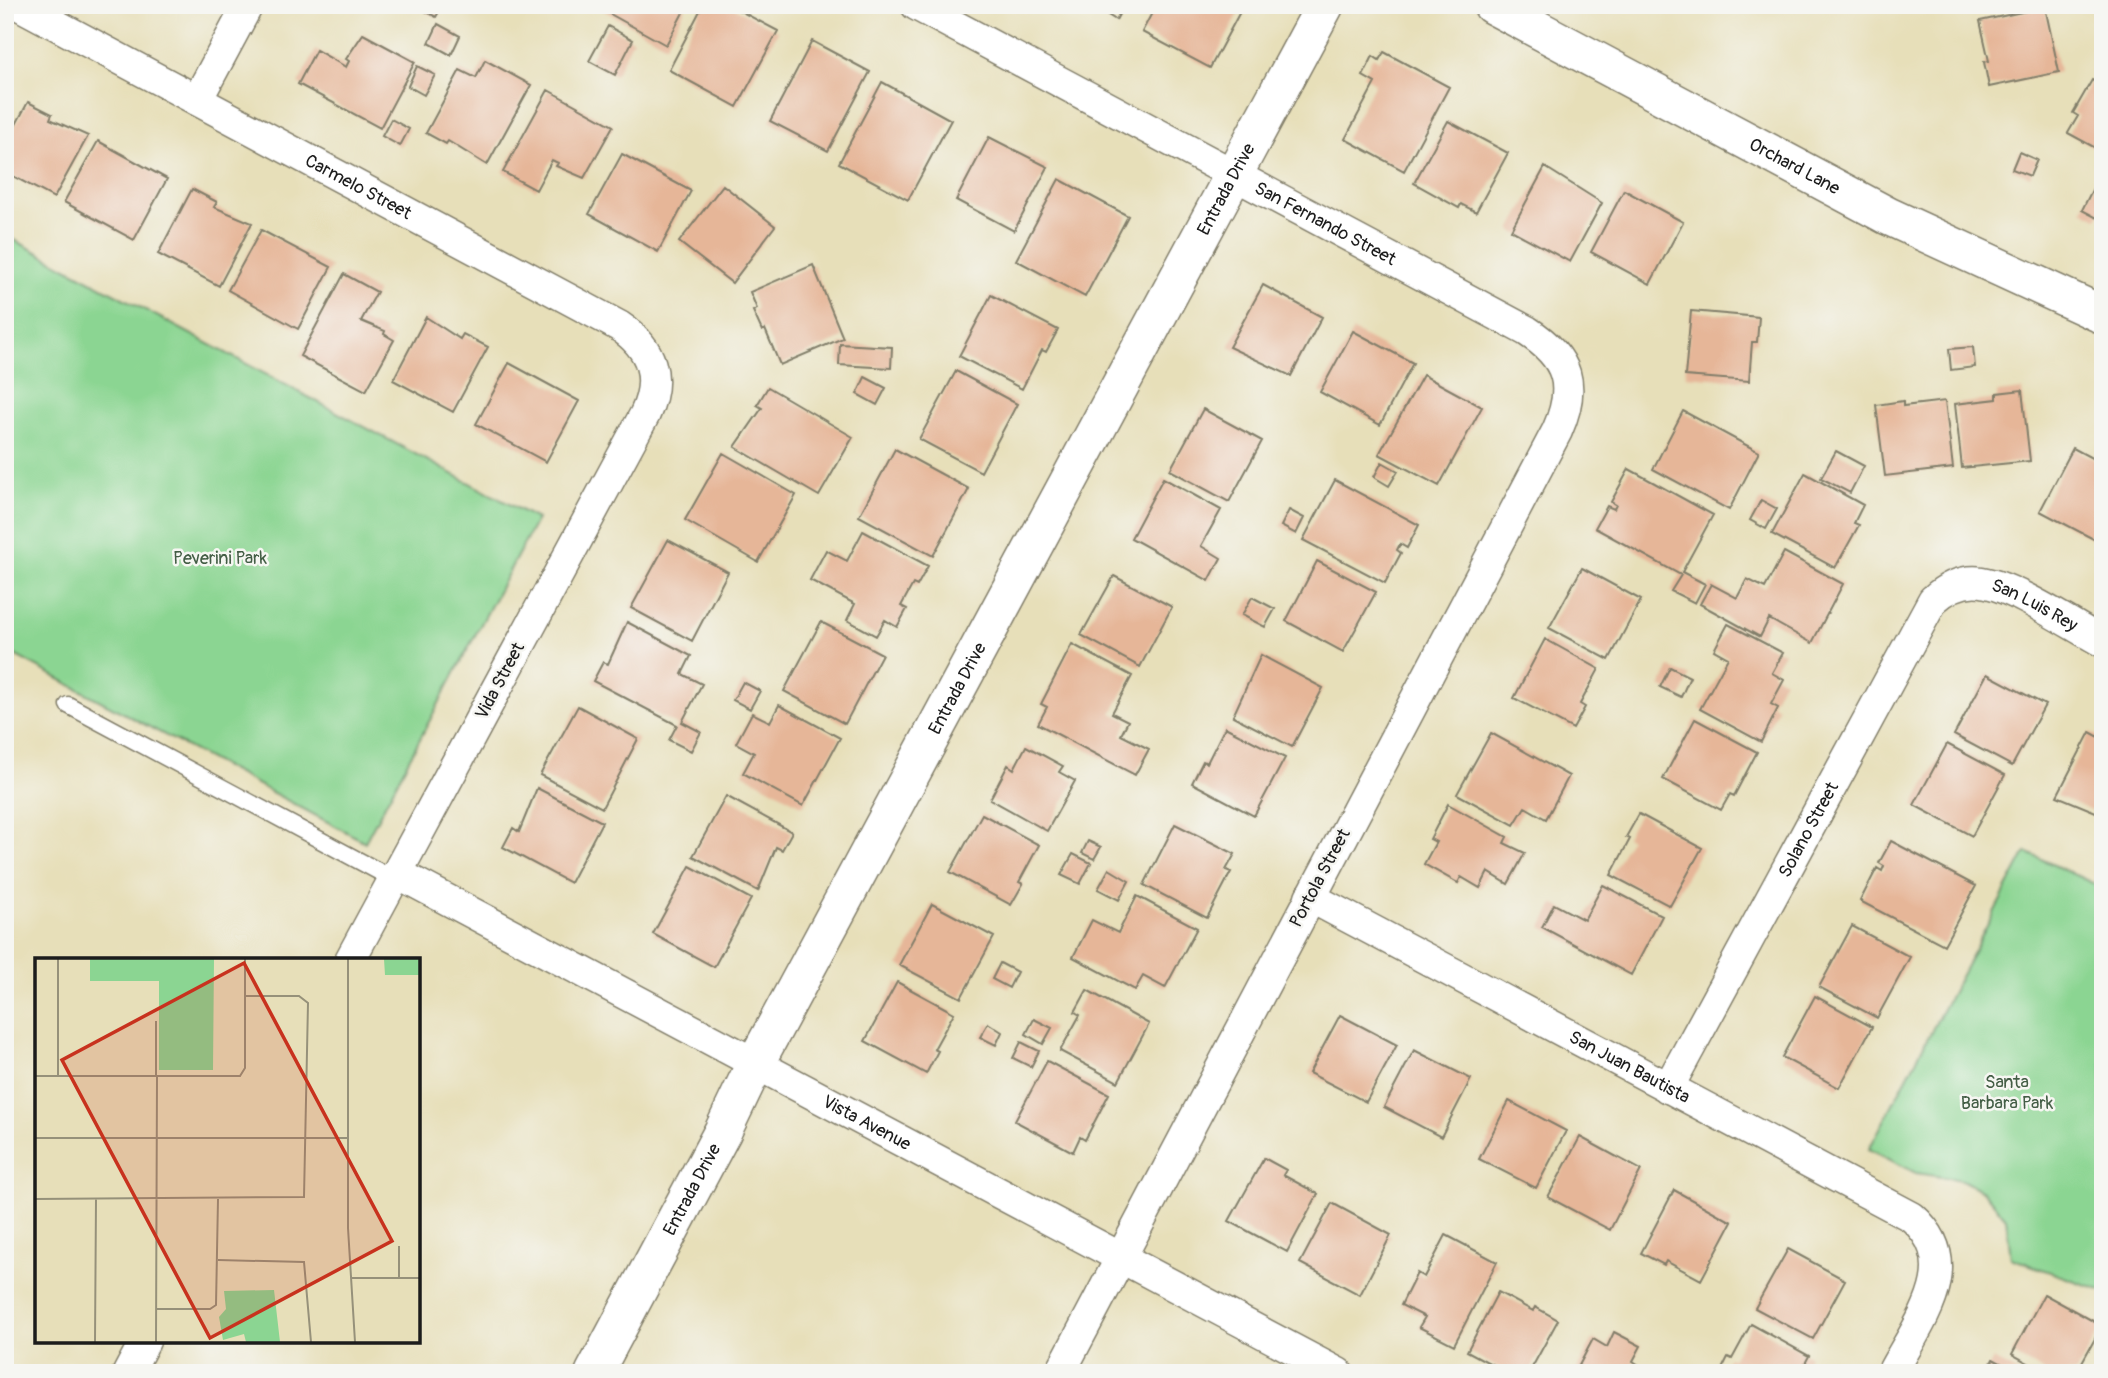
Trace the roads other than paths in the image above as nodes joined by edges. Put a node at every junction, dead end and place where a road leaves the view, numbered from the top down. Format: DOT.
graph roads {
  1 [pos="19,5"];
  2 [pos="248,5"];
  3 [pos="916,5"];
  4 [pos="1325,5"];
  5 [pos="1492,5"];
  6 [pos="197,100"];
  7 [pos="1232,175"];
  8 [pos="2103,315"];
  9 [pos="1567,380"];
  10 [pos="650,402"];
  11 [pos="1961,584"];
  12 [pos="2103,642"];
  13 [pos="68,705"];
  14 [pos="395,876"];
  15 [pos="1310,897"];
  16 [pos="351,958"];
  17 [pos="755,1064"];
  18 [pos="1668,1088"];
  19 [pos="1122,1256"];
  20 [pos="144,1343"];
  21 [pos="128,1373"];
  22 [pos="594,1373"];
  23 [pos="1060,1373"];
  24 [pos="1338,1373"];
  25 [pos="1892,1373"];
  1 -- 6 [label="street, Carmelo Street"];
  2 -- 6 [label="street"];
  3 -- 7 [label="street, San Fernando Street"];
  4 -- 7 [label="street, Entrada Drive"];
  5 -- 8 [label="street, Orchard Lane"];
  6 -- 10 [label="street, Carmelo Street"];
  7 -- 9 [label="street, San Fernando Street"];
  7 -- 17 [label="street, Entrada Drive"];
  9 -- 15 [label="street, Portola Street"];
  10 -- 14 [label="street, Vida Street"];
  11 -- 12 [label="street, San Luis Rey"];
  11 -- 18 [label="street, Solano Street"];
  13 -- 14 [label="lane"];
  14 -- 16 [label="street, Vida Street"];
  14 -- 17 [label="street, Vista Avenue"];
  15 -- 18 [label="street, San Juan Bautista"];
  15 -- 19 [label="street, Portola Street"];
  17 -- 19 [label="street, Vista Avenue"];
  17 -- 22 [label="street, Entrada Drive"];
  18 -- 25 [label="street, San Juan Bautista"];
  19 -- 23 [label="street, Portola Street"];
  19 -- 24 [label="street, Vista Avenue"];
  20 -- 21 [label="street"];
}
